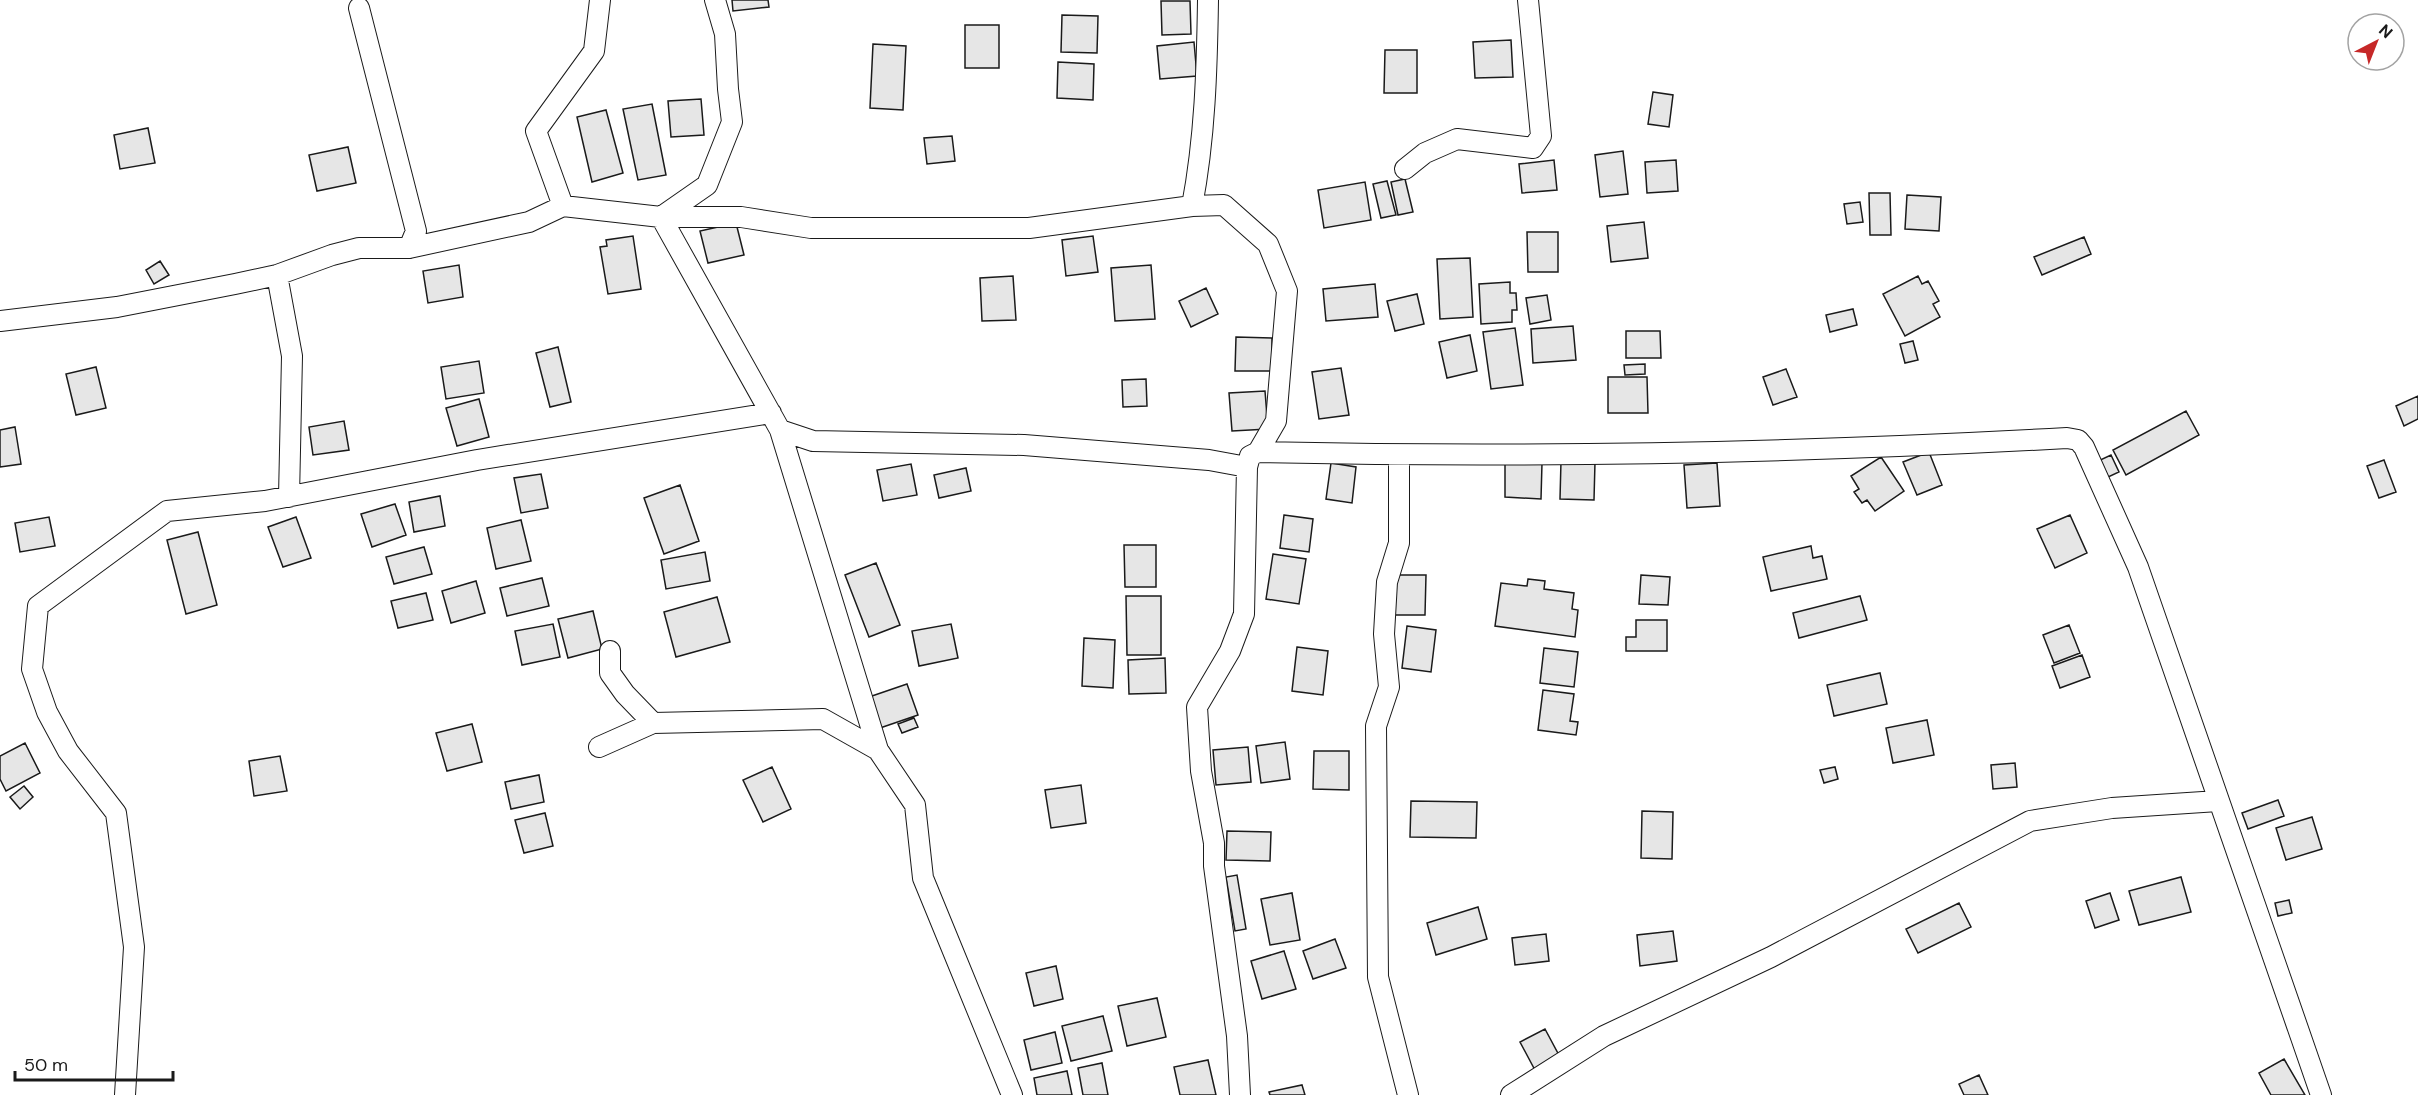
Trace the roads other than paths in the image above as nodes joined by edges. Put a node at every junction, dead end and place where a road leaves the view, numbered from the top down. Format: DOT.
graph roads {
  1 [pos="600,0"];
  2 [pos="715,0"];
  3 [pos="1208,0"];
  4 [pos="1528,0"];
  5 [pos="359,8"];
  6 [pos="1405,169"];
  7 [pos="562,206"];
  8 [pos="1192,206"];
  9 [pos="662,217"];
  10 [pos="409,248"];
  11 [pos="277,276"];
  12 [pos="0,321"];
  13 [pos="775,422"];
  14 [pos="1399,455"];
  15 [pos="1252,459"];
  16 [pos="289,496"];
  17 [pos="610,651"];
  18 [pos="653,723"];
  19 [pos="598,747"];
  20 [pos="878,750"];
  21 [pos="2218,801"];
  22 [pos="125,1095"];
  23 [pos="1012,1095"];
  24 [pos="1240,1095"];
  25 [pos="1408,1095"];
  26 [pos="1511,1095"];
  27 [pos="2321,1095"];
  1 -- 7 [label="street"];
  2 -- 9 [label="street"];
  3 -- 8 [label="street"];
  4 -- 6 [label="street"];
  5 -- 10 [label="street"];
  7 -- 9 [label="street"];
  7 -- 10 [label="street"];
  8 -- 9 [label="street"];
  8 -- 15 [label="street"];
  9 -- 13 [label="street"];
  10 -- 11 [label="street"];
  11 -- 12 [label="street"];
  11 -- 16 [label="street"];
  13 -- 15 [label="street"];
  13 -- 16 [label="street"];
  13 -- 20 [label="street"];
  14 -- 15 [label="street"];
  14 -- 21 [label="street"];
  14 -- 25 [label="street"];
  15 -- 24 [label="street"];
  16 -- 22 [label="street"];
  17 -- 18 [label="street"];
  18 -- 19 [label="street"];
  18 -- 20 [label="street"];
  20 -- 23 [label="street"];
  21 -- 26 [label="street"];
  21 -- 27 [label="street"];
}
